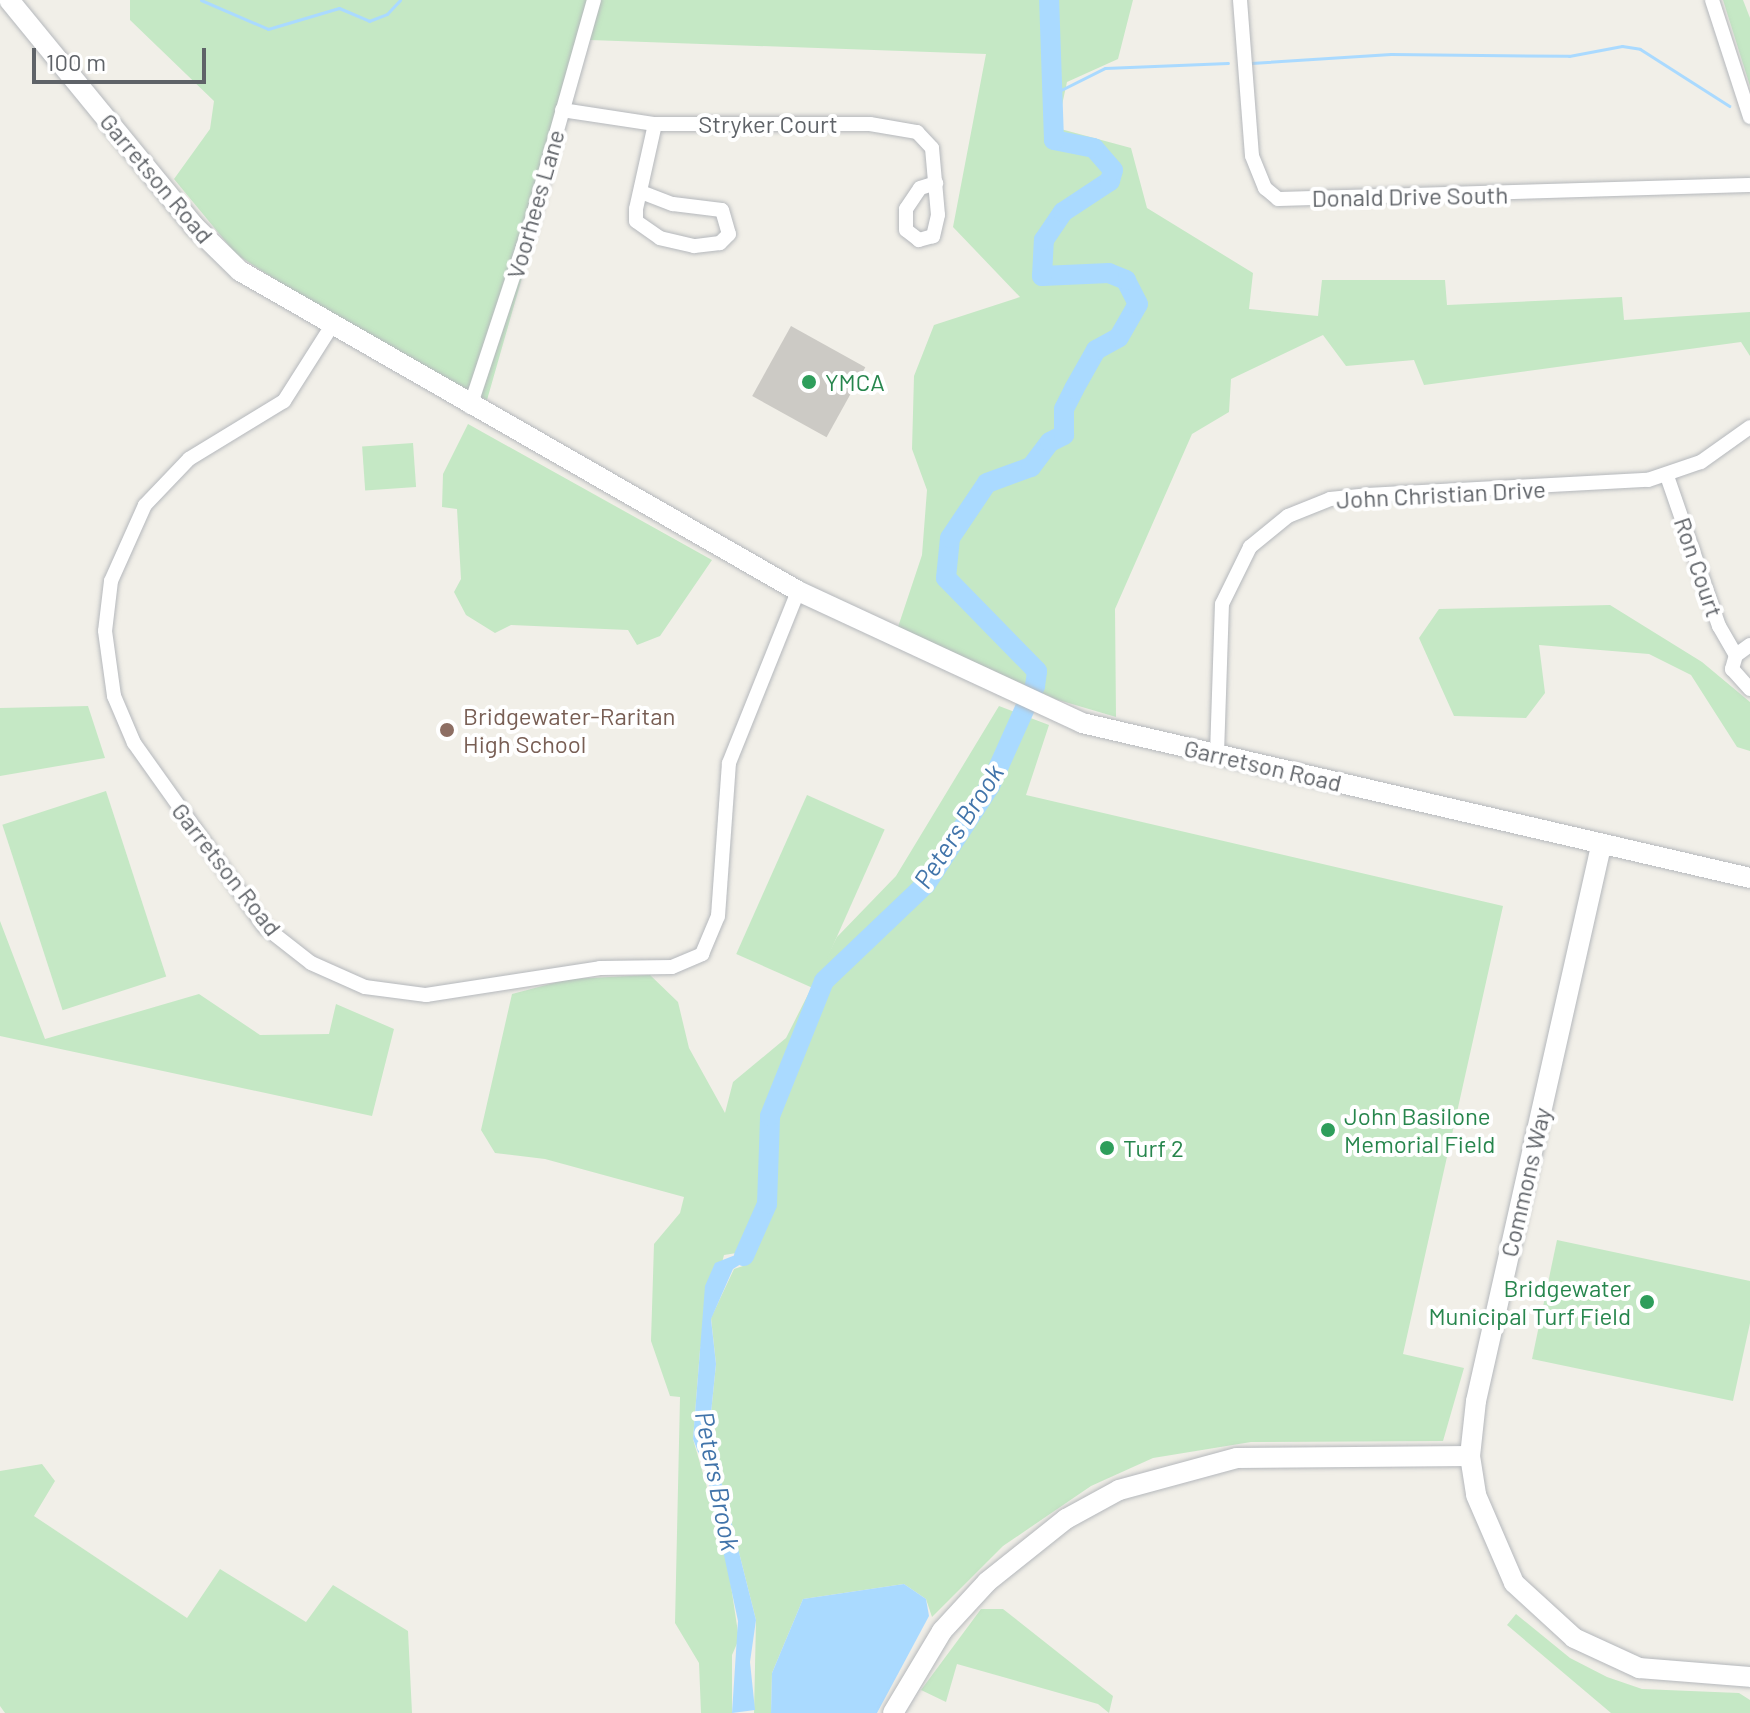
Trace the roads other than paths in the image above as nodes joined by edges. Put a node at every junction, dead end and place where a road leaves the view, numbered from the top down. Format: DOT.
graph roads {
  1 [pos="9,0"];
  2 [pos="594,0"];
  3 [pos="1240,0"];
  4 [pos="1712,0"];
  5 [pos="562,110"];
  6 [pos="1750,117"];
  7 [pos="655,124"];
  8 [pos="936,183"];
  9 [pos="1750,185"];
  10 [pos="641,192"];
  11 [pos="331,327"];
  12 [pos="470,407"];
  13 [pos="1750,427"];
  14 [pos="1667,476"];
  15 [pos="798,591"];
  16 [pos="1750,645"];
  17 [pos="1736,655"];
  18 [pos="1750,689"];
  19 [pos="1217,754"];
  20 [pos="1601,846"];
  21 [pos="1750,878"];
  22 [pos="1470,1456"];
  23 [pos="1750,1677"];
  24 [pos="893,1713"];
  1 -- 11 [label="street, Garretson Road"];
  2 -- 5 [label="street, Voorhees Lane"];
  3 -- 9 [label="street, Donald Drive South"];
  4 -- 6 [label="street"];
  5 -- 7 [label="street, Stryker Court"];
  5 -- 12 [label="street, Voorhees Lane"];
  7 -- 8 [label="street, Stryker Court"];
  7 -- 10 [label="street"];
  10 -- 10 [label="street"];
  11 -- 12 [label="street, Garretson Road"];
  11 -- 15 [label="street, Garretson Road"];
  12 -- 15 [label="street, Garretson Road"];
  13 -- 14 [label="street, John Christian Drive"];
  14 -- 17 [label="street, Ron Court"];
  14 -- 19 [label="street, John Christian Drive"];
  15 -- 19 [label="street, Garretson Road"];
  16 -- 17 [label="street"];
  17 -- 18 [label="street, Ron Court"];
  19 -- 20 [label="street, Garretson Road"];
  20 -- 21 [label="street, Garretson Road"];
  20 -- 22 [label="street, Commons Way"];
  22 -- 23 [label="street, Commons Way"];
  22 -- 24 [label="street"];
}
